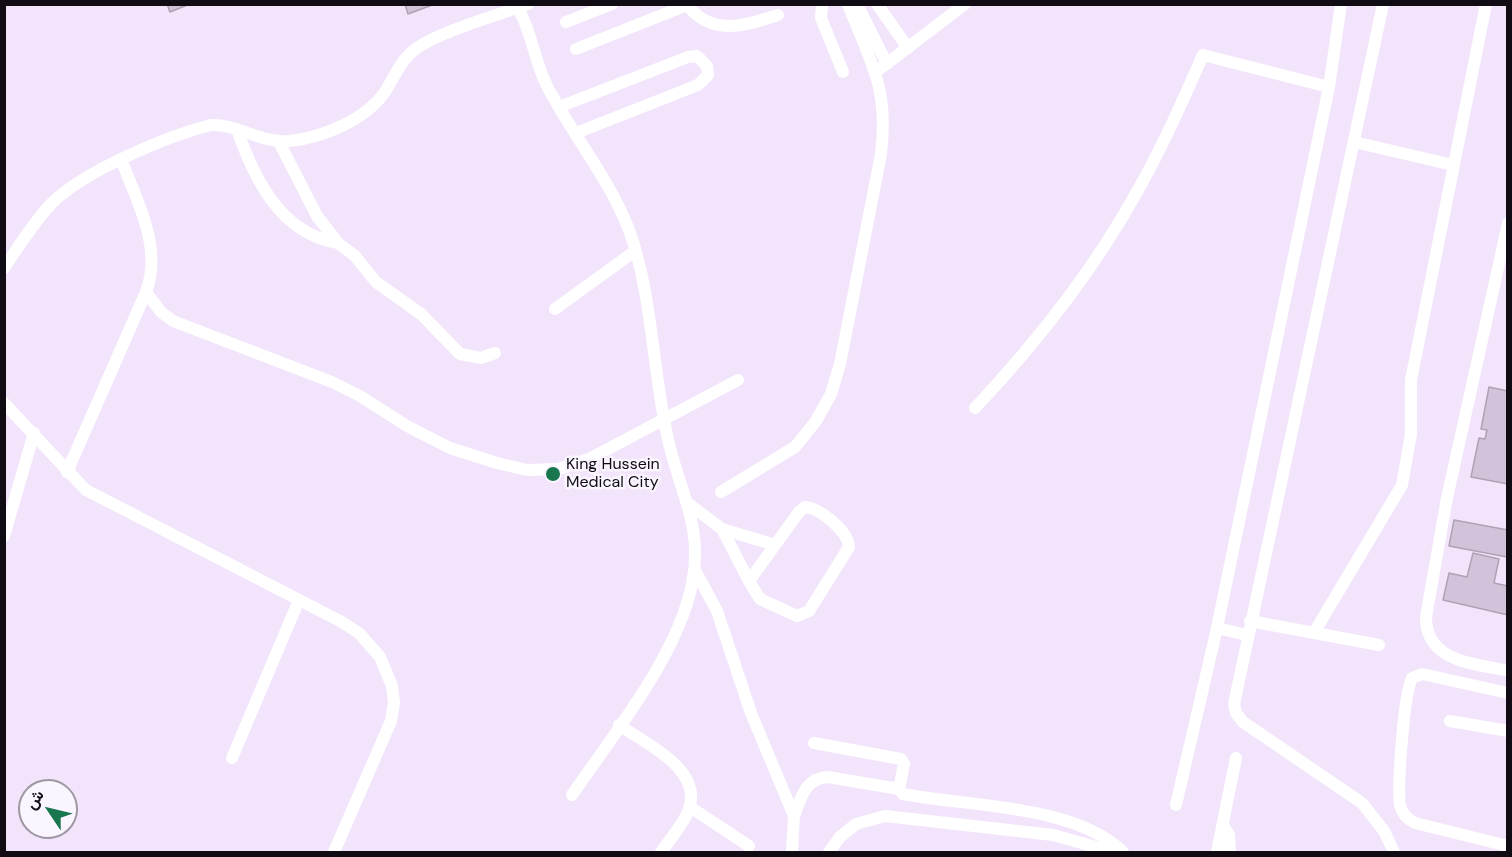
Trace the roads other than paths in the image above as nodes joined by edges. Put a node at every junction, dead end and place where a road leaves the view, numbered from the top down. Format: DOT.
graph roads {
  1 [pos="612,4"];
  2 [pos="822,4"];
  3 [pos="848,4"];
  4 [pos="857,4"];
  5 [pos="878,4"];
  6 [pos="965,4"];
  7 [pos="1341,4"];
  8 [pos="1383,4"];
  9 [pos="1486,4"];
  10 [pos="689,5"];
  11 [pos="523,6"];
  12 [pos="778,15"];
  13 [pos="566,22"];
  14 [pos="908,48"];
  15 [pos="576,49"];
  16 [pos="882,68"];
  17 [pos="843,72"];
  18 [pos="1329,87"];
  19 [pos="559,106"];
  20 [pos="237,129"];
  21 [pos="576,134"];
  22 [pos="279,142"];
  23 [pos="1354,142"];
  24 [pos="121,159"];
  25 [pos="1453,165"];
  26 [pos="1508,223"];
  27 [pos="338,243"];
  28 [pos="635,252"];
  29 [pos="4,268"];
  30 [pos="146,292"];
  31 [pos="555,309"];
  32 [pos="495,353"];
  33 [pos="738,380"];
  34 [pos="4,403"];
  35 [pos="975,408"];
  36 [pos="663,418"];
  37 [pos="34,433"];
  38 [pos="67,472"];
  39 [pos="721,492"];
  40 [pos="689,504"];
  41 [pos="722,529"];
  42 [pos="4,536"];
  43 [pos="775,545"];
  44 [pos="695,570"];
  45 [pos="749,581"];
  46 [pos="299,600"];
  47 [pos="1250,621"];
  48 [pos="1217,628"];
  49 [pos="1315,631"];
  50 [pos="1247,635"];
  51 [pos="1379,645"];
  52 [pos="1508,671"];
  53 [pos="1508,693"];
  54 [pos="1450,721"];
  55 [pos="619,725"];
  56 [pos="1508,731"];
  57 [pos="814,743"];
  58 [pos="232,758"];
  59 [pos="1236,759"];
  60 [pos="899,789"];
  61 [pos="572,795"];
  62 [pos="1176,805"];
  63 [pos="690,807"];
  64 [pos="794,816"];
  65 [pos="1224,826"];
  66 [pos="749,846"];
  67 [pos="1508,846"];
  68 [pos="334,852"];
  69 [pos="661,852"];
  70 [pos="792,852"];
  71 [pos="830,852"];
  72 [pos="839,852"];
  73 [pos="1114,852"];
  74 [pos="1123,852"];
  75 [pos="1217,852"];
  76 [pos="1230,852"];
  77 [pos="1394,852"];
  1 -- 13 [label="street"];
  2 -- 17 [label="street"];
  3 -- 16 [label="street"];
  4 -- 16 [label="street"];
  5 -- 14 [label="street"];
  6 -- 14 [label="street"];
  7 -- 18 [label="street"];
  8 -- 23 [label="street"];
  9 -- 25 [label="street"];
  10 -- 12 [label="street"];
  10 -- 15 [label="street"];
  11 -- 19 [label="street"];
  11 -- 22 [label="street"];
  14 -- 16 [label="street"];
  16 -- 39 [label="street"];
  18 -- 35 [label="street"];
  18 -- 48 [label="street"];
  19 -- 21 [label="street"];
  19 -- 21 [label="street"];
  20 -- 22 [label="street"];
  20 -- 24 [label="street"];
  20 -- 27 [label="street"];
  21 -- 28 [label="street"];
  22 -- 27 [label="street"];
  23 -- 25 [label="street"];
  23 -- 47 [label="street"];
  24 -- 29 [label="street"];
  24 -- 30 [label="street"];
  25 -- 49 [label="street"];
  26 -- 52 [label="street"];
  27 -- 32 [label="street"];
  28 -- 31 [label="street"];
  28 -- 36 [label="street"];
  30 -- 36 [label="street"];
  30 -- 38 [label="street"];
  33 -- 36 [label="street"];
  34 -- 37 [label="street"];
  36 -- 40 [label="street"];
  37 -- 38 [label="street"];
  37 -- 42 [label="street"];
  38 -- 46 [label="street"];
  40 -- 41 [label="street"];
  40 -- 44 [label="street"];
  41 -- 43 [label="street"];
  41 -- 45 [label="street"];
  43 -- 45 [label="street"];
  43 -- 45 [label="street"];
  44 -- 55 [label="street"];
  44 -- 64 [label="street"];
  46 -- 58 [label="street"];
  46 -- 68 [label="street"];
  47 -- 49 [label="street"];
  47 -- 50 [label="street"];
  48 -- 50 [label="street"];
  48 -- 62 [label="street"];
  49 -- 51 [label="street"];
  50 -- 77 [label="street"];
  53 -- 67 [label="street"];
  54 -- 56 [label="street"];
  55 -- 61 [label="street"];
  55 -- 63 [label="street"];
  57 -- 60 [label="street"];
  59 -- 65 [label="street"];
  60 -- 64 [label="street"];
  60 -- 74 [label="street"];
  63 -- 66 [label="street"];
  63 -- 69 [label="street"];
  64 -- 70 [label="street"];
  65 -- 75 [label="street"];
  65 -- 76 [label="street"];
  71 -- 72 [label="street"];
  71 -- 73 [label="street"];
}
